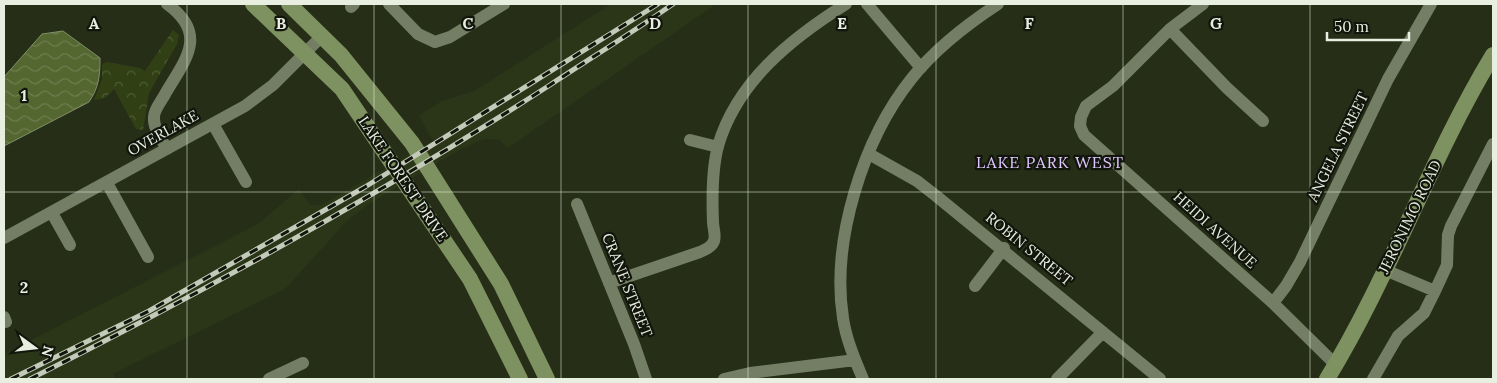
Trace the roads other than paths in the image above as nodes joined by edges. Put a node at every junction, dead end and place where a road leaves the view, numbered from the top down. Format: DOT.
graph roads {
  1 [pos="167,4"];
  2 [pos="253,4"];
  3 [pos="289,4"];
  4 [pos="389,4"];
  5 [pos="504,4"];
  6 [pos="846,4"];
  7 [pos="867,4"];
  8 [pos="998,4"];
  9 [pos="1203,4"];
  10 [pos="1431,4"];
  11 [pos="1170,29"];
  12 [pos="322,35"];
  13 [pos="306,52"];
  14 [pos="1493,55"];
  15 [pos="921,68"];
  16 [pos="1263,121"];
  17 [pos="213,124"];
  18 [pos="690,140"];
  19 [pos="1493,144"];
  20 [pos="718,147"];
  21 [pos="167,149"];
  22 [pos="869,154"];
  23 [pos="246,182"];
  24 [pos="107,183"];
  25 [pos="577,204"];
  26 [pos="52,213"];
  27 [pos="4,238"];
  28 [pos="70,245"];
  29 [pos="1004,248"];
  30 [pos="148,257"];
  31 [pos="1385,270"];
  32 [pos="608,283"];
  33 [pos="975,286"];
  34 [pos="1435,292"];
  35 [pos="1273,303"];
  36 [pos="1103,332"];
  37 [pos="855,360"];
  38 [pos="303,363"];
  39 [pos="1336,365"];
  40 [pos="269,379"];
  41 [pos="520,379"];
  42 [pos="547,379"];
  43 [pos="646,379"];
  44 [pos="724,379"];
  45 [pos="863,379"];
  46 [pos="1058,379"];
  47 [pos="1160,379"];
  48 [pos="1327,379"];
  49 [pos="1373,379"];
  1 -- 21 [label="street"];
  2 -- 13 [label="main road, LAKE FOREST DRIVE"];
  3 -- 12 [label="main road, LAKE FOREST DRIVE"];
  4 -- 5 [label="street"];
  6 -- 20 [label="street"];
  7 -- 15 [label="street"];
  8 -- 15 [label="street"];
  9 -- 11 [label="street"];
  10 -- 35 [label="street, ANGELA STREET"];
  11 -- 16 [label="street"];
  11 -- 35 [label="street, HEIDI AVENUE"];
  12 -- 13 [label="street, OVERLAKE"];
  12 -- 42 [label="main road, LAKE FOREST DRIVE"];
  13 -- 17 [label="street, OVERLAKE"];
  13 -- 41 [label="main road, LAKE FOREST DRIVE"];
  14 -- 31 [label="main road, JERONIMO ROAD"];
  15 -- 22 [label="street"];
  17 -- 21 [label="street, OVERLAKE"];
  17 -- 23 [label="street"];
  18 -- 20 [label="street"];
  19 -- 34 [label="street"];
  20 -- 32 [label="street"];
  21 -- 24 [label="street, OVERLAKE"];
  22 -- 29 [label="street, ROBIN STREET"];
  22 -- 37 [label="street"];
  24 -- 26 [label="street, OVERLAKE"];
  24 -- 30 [label="street"];
  25 -- 32 [label="street, CRANE STREET"];
  26 -- 27 [label="street, OVERLAKE"];
  26 -- 28 [label="street"];
  29 -- 33 [label="street"];
  29 -- 36 [label="street, ROBIN STREET"];
  31 -- 34 [label="street"];
  31 -- 39 [label="main road, JERONIMO ROAD"];
  32 -- 43 [label="street, CRANE STREET"];
  34 -- 49 [label="street"];
  35 -- 39 [label="street, HEIDI AVENUE"];
  36 -- 46 [label="street"];
  36 -- 47 [label="street, ROBIN STREET"];
  37 -- 44 [label="street"];
  37 -- 45 [label="street"];
  38 -- 40 [label="street"];
  39 -- 48 [label="main road, JERONIMO ROAD"];
}
